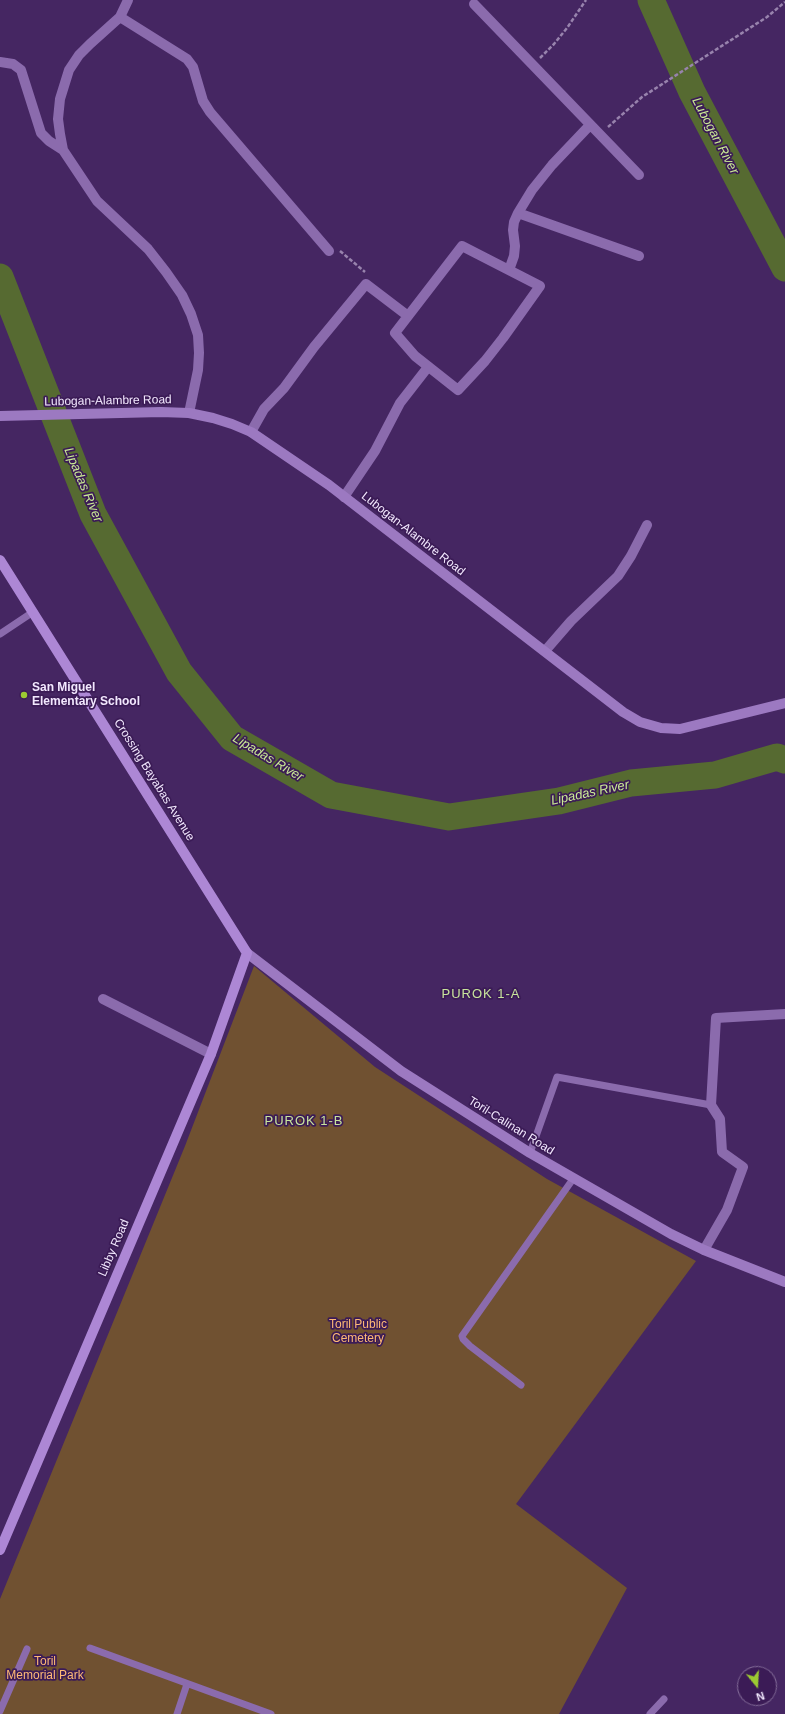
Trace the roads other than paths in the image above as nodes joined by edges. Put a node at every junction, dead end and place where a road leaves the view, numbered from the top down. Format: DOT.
graph roads {
  1 [pos="128,0"];
  2 [pos="474,4"];
  3 [pos="120,17"];
  4 [pos="0,62"];
  5 [pos="590,124"];
  6 [pos="63,150"];
  7 [pos="640,175"];
  8 [pos="518,212"];
  9 [pos="329,251"];
  10 [pos="639,256"];
  11 [pos="509,270"];
  12 [pos="408,316"];
  13 [pos="428,367"];
  14 [pos="189,414"];
  15 [pos="0,416"];
  16 [pos="251,432"];
  17 [pos="344,497"];
  18 [pos="647,525"];
  19 [pos="0,560"];
  20 [pos="33,612"];
  21 [pos="0,634"];
  22 [pos="545,651"];
  23 [pos="785,703"];
  24 [pos="247,953"];
  25 [pos="103,999"];
  26 [pos="785,1014"];
  27 [pos="211,1054"];
  28 [pos="711,1105"];
  29 [pos="530,1153"];
  30 [pos="573,1179"];
  31 [pos="704,1250"];
  32 [pos="785,1282"];
  33 [pos="521,1385"];
  34 [pos="0,1550"];
  35 [pos="90,1648"];
  36 [pos="27,1649"];
  37 [pos="187,1684"];
  38 [pos="664,1699"];
  39 [pos="0,1712"];
  40 [pos="177,1714"];
  41 [pos="271,1714"];
  42 [pos="650,1714"];
  1 -- 3 [label="street"];
  2 -- 5 [label="street"];
  3 -- 6 [label="street"];
  3 -- 9 [label="street"];
  4 -- 6 [label="street"];
  5 -- 7 [label="street"];
  5 -- 8 [label="street"];
  6 -- 14 [label="street"];
  8 -- 10 [label="street"];
  8 -- 11 [label="street"];
  11 -- 12 [label="street"];
  11 -- 13 [label="street"];
  12 -- 13 [label="street"];
  12 -- 16 [label="street"];
  13 -- 17 [label="street"];
  14 -- 15 [label="street, Lubogan-Alambre Road"];
  14 -- 16 [label="street, Lubogan-Alambre Road"];
  16 -- 17 [label="street, Lubogan-Alambre Road"];
  17 -- 22 [label="street, Lubogan-Alambre Road"];
  18 -- 22 [label="street"];
  19 -- 20 [label="main road, Crossing Bayabas Avenue"];
  20 -- 21 [label="lane"];
  20 -- 24 [label="main road, Crossing Bayabas Avenue"];
  22 -- 23 [label="street, Lubogan-Alambre Road"];
  24 -- 27 [label="main road, Libby Road"];
  24 -- 29 [label="street, Toril-Calinan Road"];
  25 -- 27 [label="street"];
  26 -- 28 [label="street"];
  27 -- 34 [label="main road, Libby Road"];
  28 -- 29 [label="lane"];
  28 -- 31 [label="street"];
  29 -- 30 [label="street, Toril-Calinan Road"];
  30 -- 31 [label="street, Toril-Calinan Road"];
  30 -- 33 [label="lane"];
  31 -- 32 [label="street, Toril-Calinan Road"];
  35 -- 37 [label="lane"];
  36 -- 39 [label="lane"];
  37 -- 40 [label="lane"];
  37 -- 41 [label="lane"];
  38 -- 42 [label="lane"];
}
